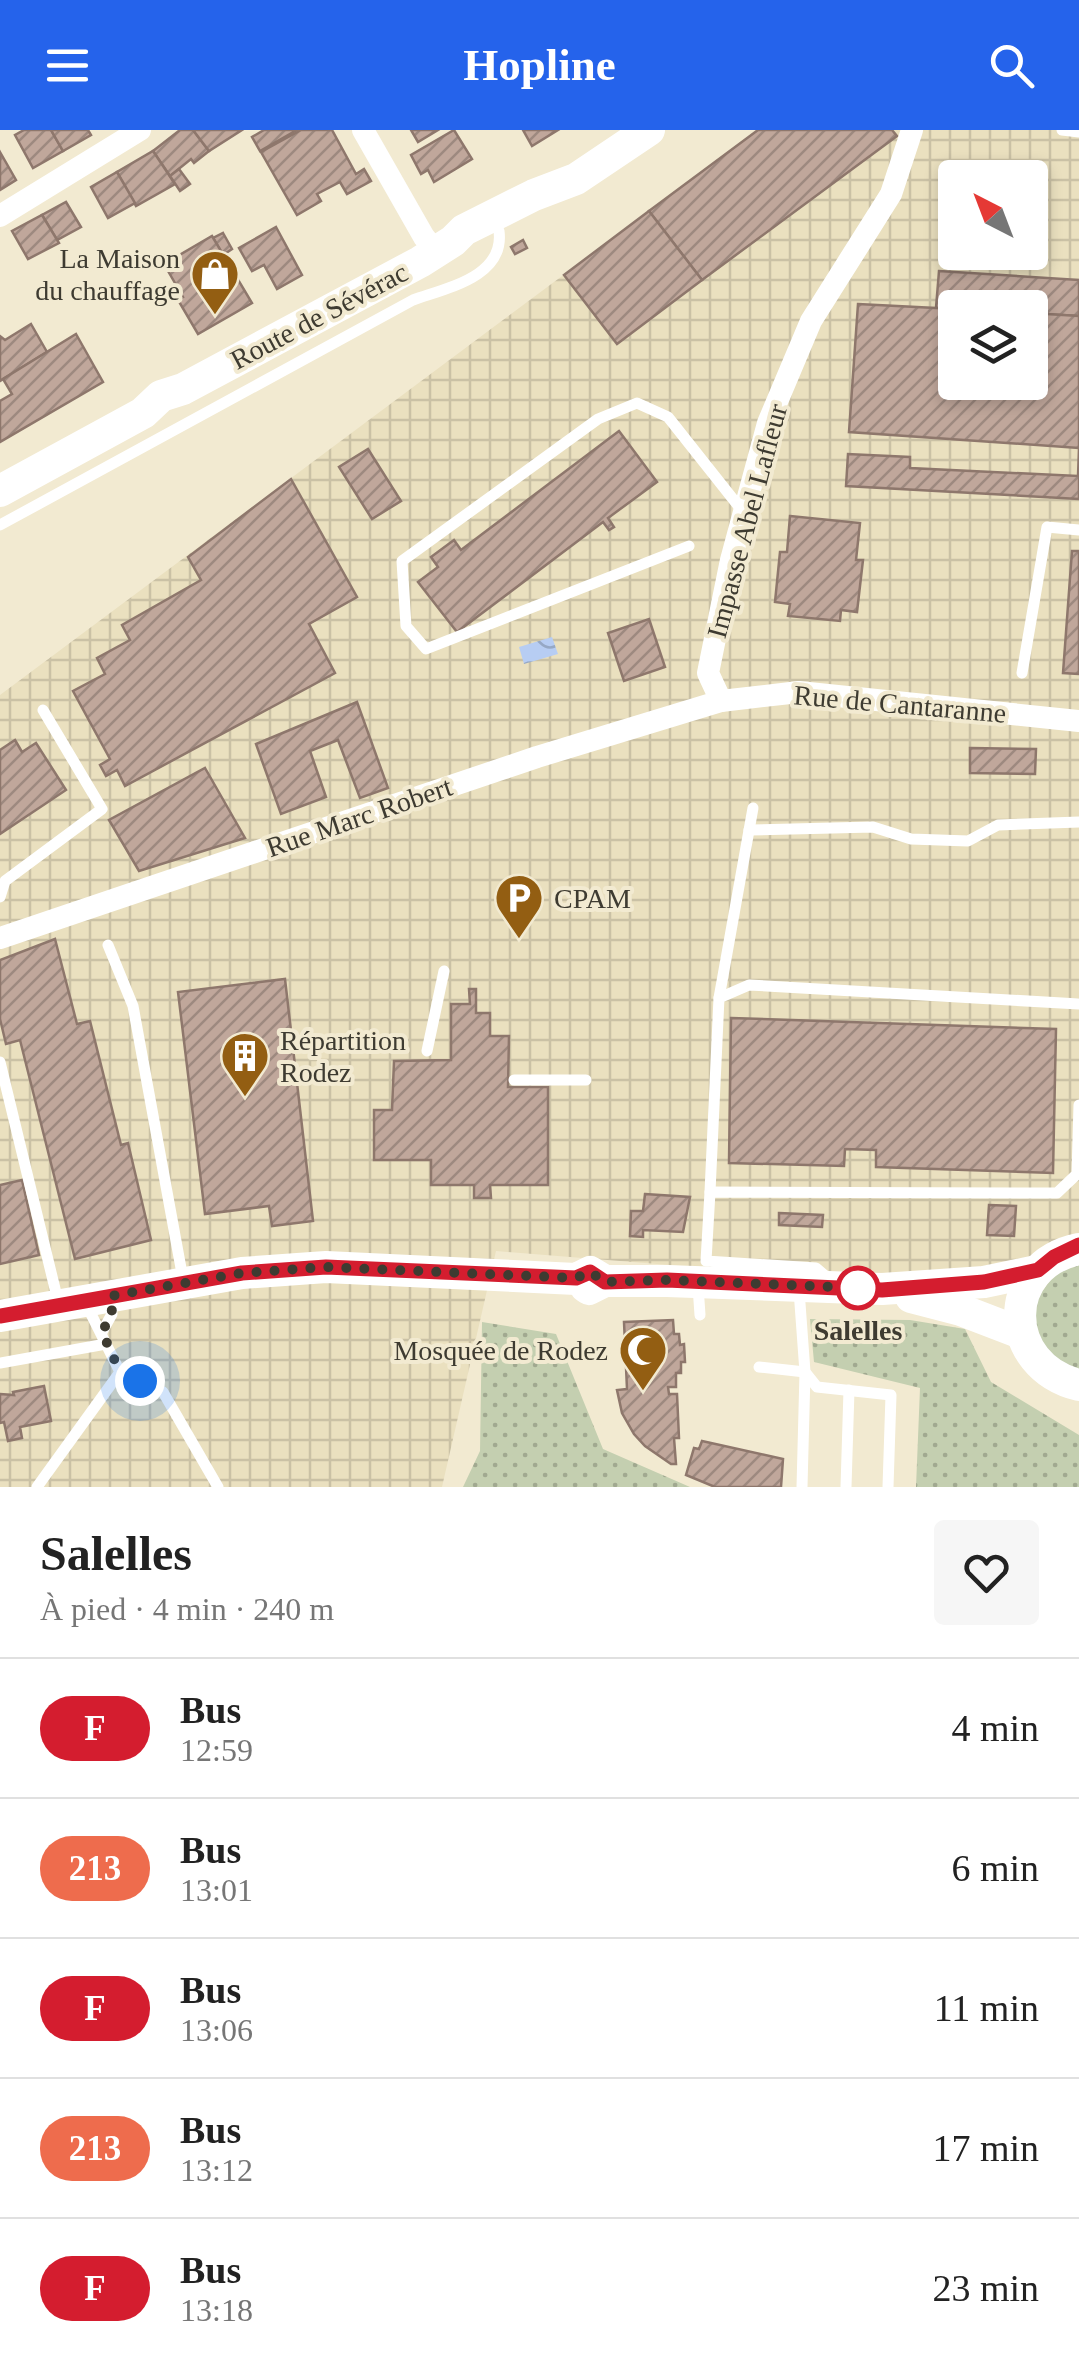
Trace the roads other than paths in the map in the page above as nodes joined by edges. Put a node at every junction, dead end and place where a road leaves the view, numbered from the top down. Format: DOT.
graph roads {
  1 [pos="140,130"];
  2 [pos="364,130"];
  3 [pos="648,130"];
  4 [pos="1062,130"];
  5 [pos="916,132"];
  6 [pos="1079,132"];
  7 [pos="562,184"];
  8 [pos="0,216"];
  9 [pos="498,231"];
  10 [pos="444,246"];
  11 [pos="0,491"];
  12 [pos="744,513"];
  13 [pos="0,525"];
  14 [pos="1079,530"];
  15 [pos="689,546"];
  16 [pos="1022,673"];
  17 [pos="720,702"];
  18 [pos="44,710"];
  19 [pos="1079,721"];
  20 [pos="753,808"];
  21 [pos="1079,822"];
  22 [pos="749,830"];
  23 [pos="0,897"];
  24 [pos="0,938"];
  25 [pos="108,944"];
  26 [pos="444,971"];
  27 [pos="719,998"];
  28 [pos="1079,1004"];
  29 [pos="427,1050"];
  30 [pos="0,1062"];
  31 [pos="514,1080"];
  32 [pos="586,1080"];
  33 [pos="1079,1105"];
  34 [pos="710,1192"];
  35 [pos="1078,1248"];
  36 [pos="1038,1270"];
  37 [pos="698,1282"];
  38 [pos="183,1283"];
  39 [pos="799,1286"];
  40 [pos="840,1288"];
  41 [pos="882,1290"];
  42 [pos="85,1301"];
  43 [pos="700,1315"];
  44 [pos="0,1316"];
  45 [pos="1021,1333"];
  46 [pos="104,1338"];
  47 [pos="0,1364"];
  48 [pos="759,1367"];
  49 [pos="120,1372"];
  50 [pos="805,1372"];
  51 [pos="1078,1387"];
  52 [pos="848,1390"];
  53 [pos="37,1487"];
  54 [pos="218,1487"];
  55 [pos="802,1487"];
  56 [pos="846,1487"];
  57 [pos="888,1487"];
  1 -- 8 [label="street"];
  2 -- 10 [label="street"];
  3 -- 7 [label="main road, Route de Sévérac"];
  4 -- 6 [label="lane"];
  5 -- 12 [label="street, Impasse Abel Lafleur"];
  7 -- 9 [label="main road, Route de Sévérac"];
  7 -- 10 [label="main road, Route de Sévérac"];
  9 -- 10 [label="main road, Route de Sévérac"];
  9 -- 13 [label="lane"];
  10 -- 11 [label="main road, Route de Sévérac"];
  12 -- 15 [label="lane"];
  12 -- 17 [label="street, Impasse Abel Lafleur"];
  14 -- 16 [label="lane"];
  17 -- 19 [label="street, Rue de Cantaranne"];
  17 -- 24 [label="street, Rue Marc Robert"];
  18 -- 23 [label="lane"];
  20 -- 22 [label="lane"];
  21 -- 22 [label="lane"];
  22 -- 27 [label="lane"];
  25 -- 38 [label="lane"];
  26 -- 29 [label="lane"];
  27 -- 28 [label="lane"];
  27 -- 34 [label="lane"];
  30 -- 42 [label="lane"];
  31 -- 32 [label="lane"];
  33 -- 34 [label="lane"];
  34 -- 40 [label="lane"];
  35 -- 36 [label="main road"];
  36 -- 41 [label="main road"];
  36 -- 45 [label="main road"];
  37 -- 38 [label="main road"];
  37 -- 39 [label="main road"];
  37 -- 43 [label="lane"];
  38 -- 42 [label="main road"];
  39 -- 40 [label="main road"];
  39 -- 50 [label="lane"];
  40 -- 41 [label="main road"];
  41 -- 45 [label="main road"];
  42 -- 44 [label="main road"];
  42 -- 46 [label="lane"];
  42 -- 46 [label="lane"];
  45 -- 51 [label="main road"];
  46 -- 47 [label="lane"];
  46 -- 49 [label="lane"];
  48 -- 50 [label="lane"];
  49 -- 53 [label="lane"];
  49 -- 54 [label="lane"];
  50 -- 52 [label="lane"];
  50 -- 55 [label="lane"];
  52 -- 56 [label="lane"];
  52 -- 57 [label="lane"];
}
